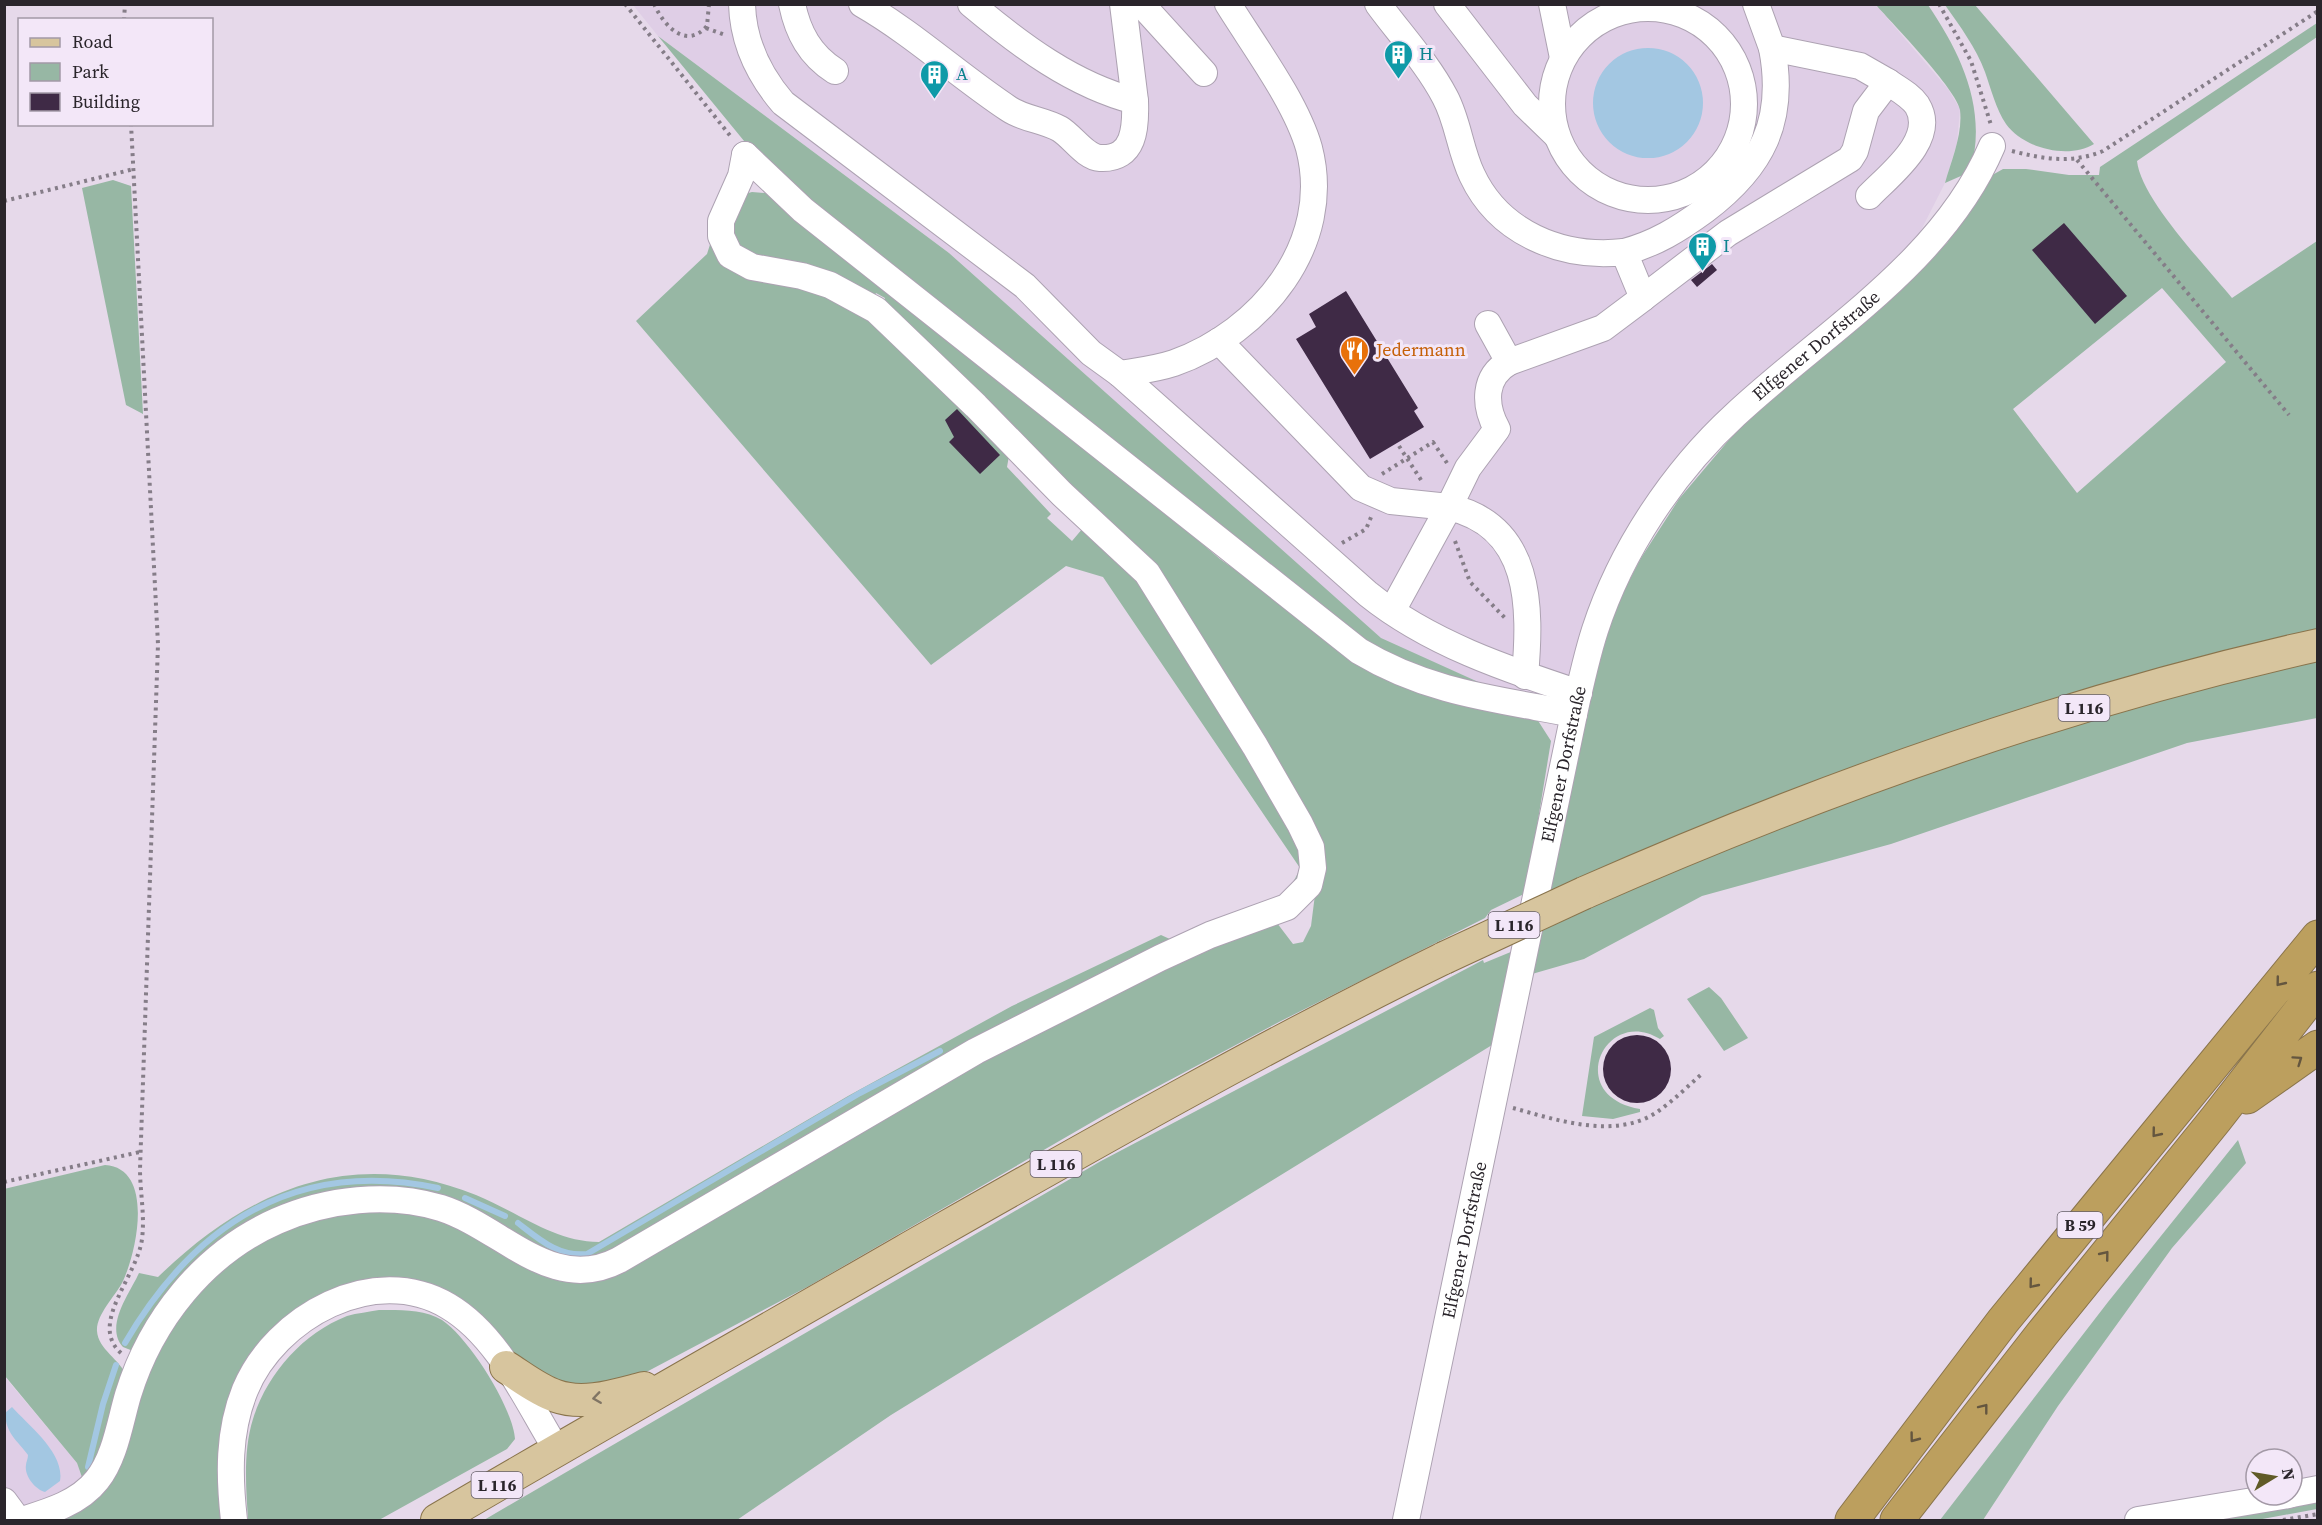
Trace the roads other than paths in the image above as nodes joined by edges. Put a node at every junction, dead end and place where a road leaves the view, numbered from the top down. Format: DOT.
graph roads {
  1 [pos="742,4"];
  2 [pos="792,4"];
  3 [pos="862,4"];
  4 [pos="971,4"];
  5 [pos="1170,4"];
  6 [pos="1228,4"];
  7 [pos="1378,4"];
  8 [pos="1447,4"];
  9 [pos="1552,4"];
  10 [pos="1694,4"];
  11 [pos="1756,4"];
  12 [pos="1132,5"];
  13 [pos="1626,7"];
  14 [pos="1714,35"];
  15 [pos="1772,48"];
  16 [pos="1563,58"];
  17 [pos="835,71"];
  18 [pos="1204,73"];
  19 [pos="1888,82"];
  20 [pos="1135,101"];
  21 [pos="1556,135"];
  22 [pos="1992,146"];
  23 [pos="1869,196"];
  24 [pos="1624,252"];
  25 [pos="1643,298"];
  26 [pos="1488,324"];
  27 [pos="1219,341"];
  28 [pos="1509,362"];
  29 [pos="1120,374"];
  30 [pos="1449,507"];
  31 [pos="1392,611"];
  32 [pos="2318,645"];
  33 [pos="1525,676"];
  34 [pos="1576,703"];
  35 [pos="2318,937"];
  36 [pos="2318,988"];
  37 [pos="2318,1047"];
  38 [pos="2216,1119"];
  39 [pos="506,1367"];
  40 [pos="674,1382"];
  41 [pos="557,1450"];
  42 [pos="4,1501"];
  43 [pos="2244,1503"];
  44 [pos="20,1521"];
  45 [pos="234,1521"];
  46 [pos="437,1521"];
  47 [pos="1406,1521"];
  48 [pos="1852,1521"];
  49 [pos="1897,1521"];
  50 [pos="2138,1521"];
  1 -- 29 [label="street"];
  2 -- 17 [label="street"];
  3 -- 20 [label="street"];
  4 -- 20 [label="street"];
  5 -- 12 [label="street"];
  6 -- 27 [label="street"];
  7 -- 24 [label="street"];
  8 -- 21 [label="street"];
  9 -- 16 [label="street"];
  10 -- 14 [label="street"];
  11 -- 15 [label="street"];
  12 -- 18 [label="street"];
  12 -- 20 [label="street"];
  13 -- 14 [label="street"];
  13 -- 16 [label="street"];
  14 -- 21 [label="street"];
  15 -- 19 [label="street"];
  15 -- 24 [label="street"];
  16 -- 21 [label="street"];
  19 -- 23 [label="street"];
  19 -- 25 [label="street"];
  22 -- 34 [label="street, Elfgener Dorfstraße"];
  24 -- 25 [label="street"];
  25 -- 28 [label="street"];
  26 -- 28 [label="street"];
  27 -- 29 [label="street"];
  27 -- 30 [label="street"];
  28 -- 30 [label="street"];
  29 -- 31 [label="street"];
  30 -- 31 [label="street"];
  30 -- 33 [label="street"];
  31 -- 33 [label="street"];
  32 -- 40 [label="main road, L 116, bridge"];
  33 -- 34 [label="street"];
  34 -- 44 [label="street"];
  34 -- 47 [label="street, Elfgener Dorfstraße"];
  35 -- 48 [label="highway, B 59, one-way"];
  36 -- 38 [label="highway, B 59"];
  38 -- 37 [label="highway, one-way"];
  49 -- 38 [label="highway, B 59, one-way"];
  40 -- 39 [label="main road, one-way"];
  39 -- 41 [label="street"];
  39 -- 45 [label="street"];
  40 -- 41 [label="main road, L 116"];
  41 -- 46 [label="main road, L 116"];
  42 -- 44 [label="street"];
  43 -- 50 [label="street"];
}
